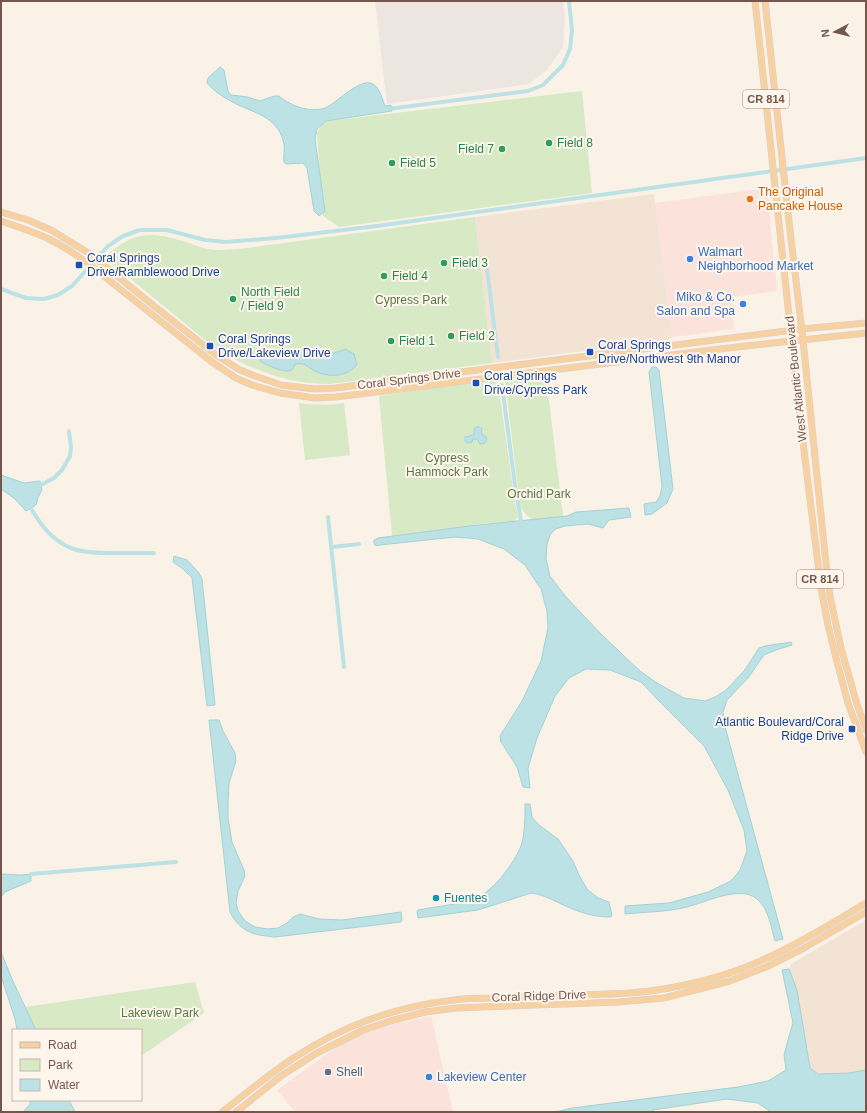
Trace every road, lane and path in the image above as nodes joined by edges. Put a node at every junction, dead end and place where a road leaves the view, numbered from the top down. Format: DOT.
graph roads {
  1 [pos="755,1"];
  2 [pos="765,1"];
  3 [pos="1,212"];
  4 [pos="1,221"];
  5 [pos="866,323"];
  6 [pos="802,329"];
  7 [pos="791,331"];
  8 [pos="866,333"];
  9 [pos="803,340"];
  10 [pos="792,341"];
  11 [pos="866,730"];
  12 [pos="866,752"];
  13 [pos="866,903"];
  14 [pos="866,912"];
  15 [pos="222,1112"];
  16 [pos="236,1112"];
  1 -- 7 [label="main road, West Atlantic Boulevard / CR 814"];
  2 -- 6 [label="main road, West Atlantic Boulevard / CR 814"];
  3 -- 7 [label="main road, Coral Springs Drive"];
  4 -- 10 [label="main road, Coral Springs Drive"];
  5 -- 6 [label="main road, Coral Springs Drive"];
  6 -- 7 [label="main road, Coral Springs Drive"];
  6 -- 9 [label="main road, West Atlantic Boulevard / CR 814"];
  7 -- 10 [label="main road, West Atlantic Boulevard / CR 814"];
  8 -- 9 [label="main road, Coral Springs Drive"];
  9 -- 10 [label="main road, Coral Springs Drive"];
  9 -- 11 [label="main road, West Atlantic Boulevard / CR 814"];
  10 -- 12 [label="main road, West Atlantic Boulevard / CR 814"];
  13 -- 15 [label="main road, Coral Ridge Drive"];
  14 -- 16 [label="main road, Coral Ridge Drive"];
}
